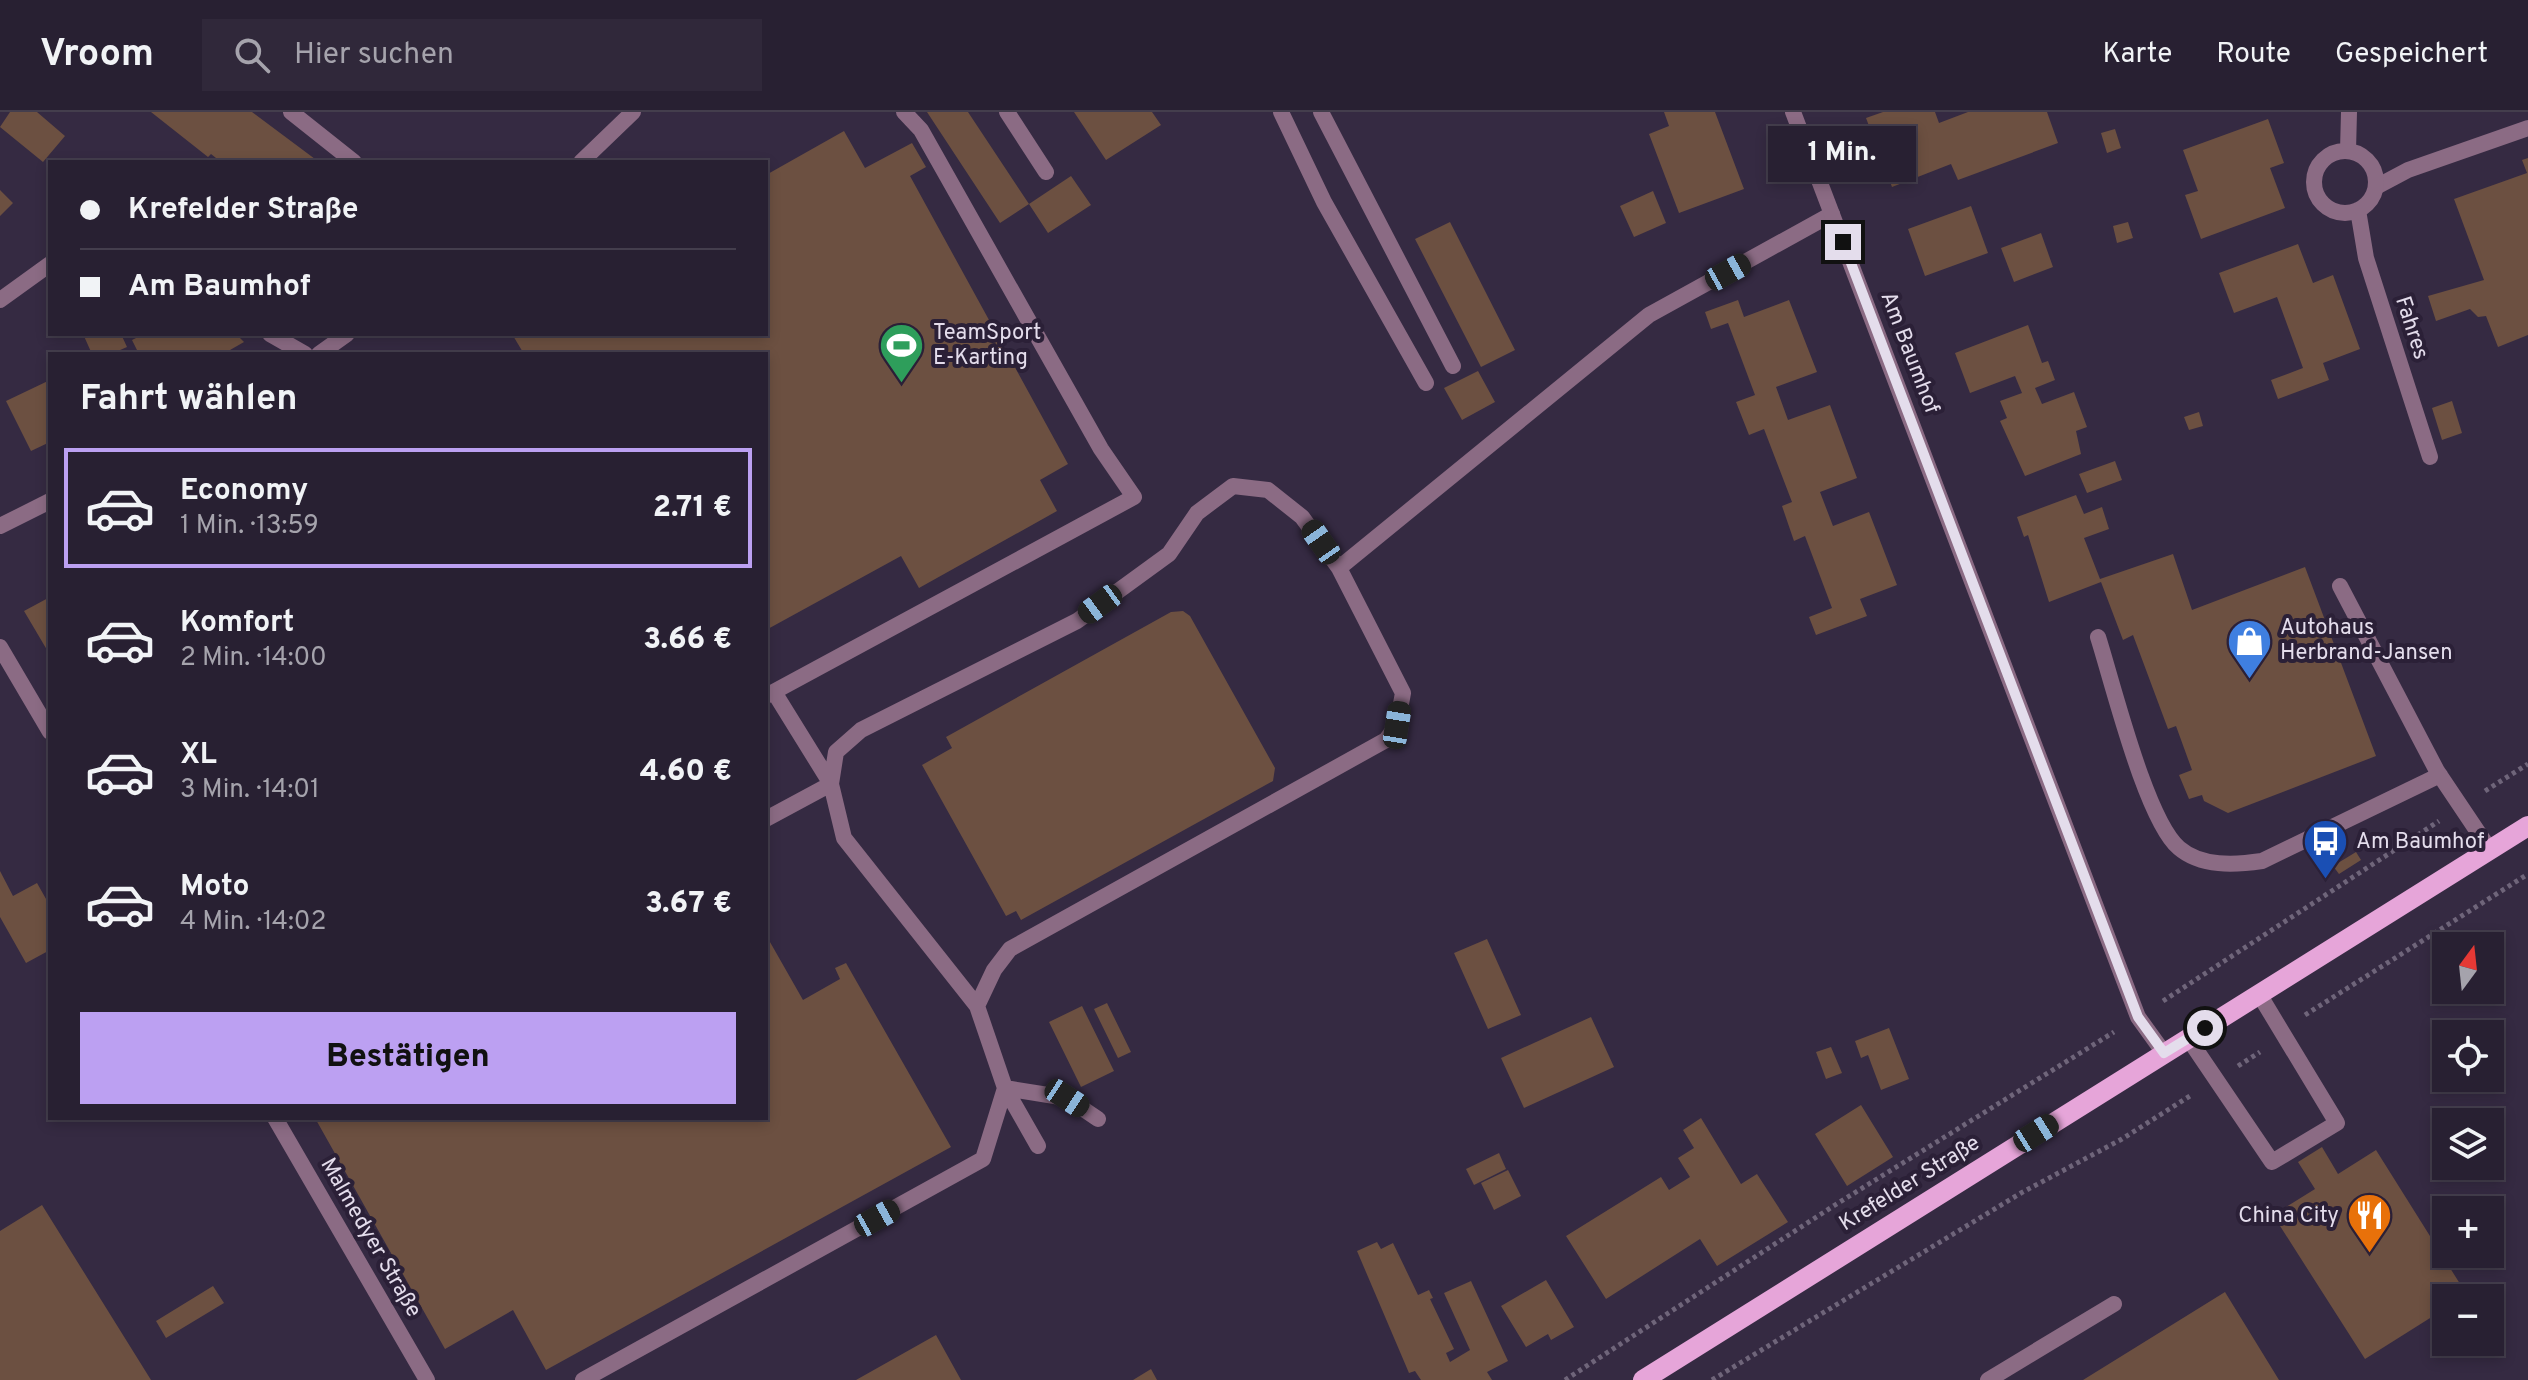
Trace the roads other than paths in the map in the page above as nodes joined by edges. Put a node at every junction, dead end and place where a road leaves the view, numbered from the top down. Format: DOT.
graph roads {
  1 [pos="291,112"];
  2 [pos="904,112"];
  3 [pos="1007,112"];
  4 [pos="1281,112"];
  5 [pos="1321,112"];
  6 [pos="1793,112"];
  7 [pos="2349,112"];
  8 [pos="622,115"];
  9 [pos="2528,128"];
  10 [pos="2348,151"];
  11 [pos="351,160"];
  12 [pos="583,160"];
  13 [pos="1046,172"];
  14 [pos="2376,187"];
  15 [pos="2358,210"];
  16 [pos="1832,214"];
  17 [pos="48,265"];
  18 [pos="0,300"];
  19 [pos="274,336"];
  20 [pos="344,336"];
  21 [pos="302,352"];
  22 [pos="322,352"];
  23 [pos="1453,366"];
  24 [pos="1426,383"];
  25 [pos="2430,457"];
  26 [pos="48,502"];
  27 [pos="0,526"];
  28 [pos="1339,568"];
  29 [pos="2340,586"];
  30 [pos="2098,637"];
  31 [pos="0,647"];
  32 [pos="770,694"];
  33 [pos="48,729"];
  34 [pos="2440,775"];
  35 [pos="831,784"];
  36 [pos="768,818"];
  37 [pos="2528,826"];
  38 [pos="2490,850"];
  39 [pos="2259,994"];
  40 [pos="977,1006"];
  41 [pos="2188,1038"];
  42 [pos="2164,1053"];
  43 [pos="1005,1088"];
  44 [pos="1098,1119"];
  45 [pos="276,1120"];
  46 [pos="1038,1146"];
  47 [pos="2114,1304"];
  48 [pos="427,1380"];
  49 [pos="583,1380"];
  50 [pos="1643,1380"];
  51 [pos="1988,1380"];
  1 -- 11 [label="street"];
  2 -- 32 [label="street"];
  3 -- 13 [label="street"];
  4 -- 24 [label="street"];
  5 -- 23 [label="street"];
  6 -- 16 [label="street, Am Baumhof"];
  7 -- 10 [label="street"];
  8 -- 12 [label="street"];
  9 -- 14 [label="street"];
  10 -- 14 [label="street"];
  10 -- 15 [label="street"];
  14 -- 15 [label="street"];
  15 -- 25 [label="street, Fahres"];
  16 -- 28 [label="street"];
  16 -- 42 [label="street, Am Baumhof"];
  17 -- 18 [label="street"];
  19 -- 21 [label="street"];
  20 -- 22 [label="street"];
  26 -- 27 [label="street"];
  28 -- 35 [label="street"];
  28 -- 40 [label="street"];
  29 -- 34 [label="street"];
  30 -- 34 [label="street"];
  31 -- 33 [label="street"];
  32 -- 35 [label="street"];
  34 -- 38 [label="street"];
  35 -- 36 [label="street"];
  35 -- 40 [label="street"];
  37 -- 38 [label="main road, Krefelder Straße"];
  38 -- 39 [label="main road, Krefelder Straße"];
  39 -- 41 [label="main road, Krefelder Straße"];
  39 -- 41 [label="street"];
  40 -- 43 [label="street"];
  41 -- 42 [label="main road, Krefelder Straße"];
  42 -- 50 [label="main road, Krefelder Straße"];
  43 -- 44 [label="street"];
  43 -- 46 [label="street"];
  43 -- 49 [label="street"];
  45 -- 48 [label="street, Malmedyer Straße"];
  47 -- 51 [label="street"];
}
